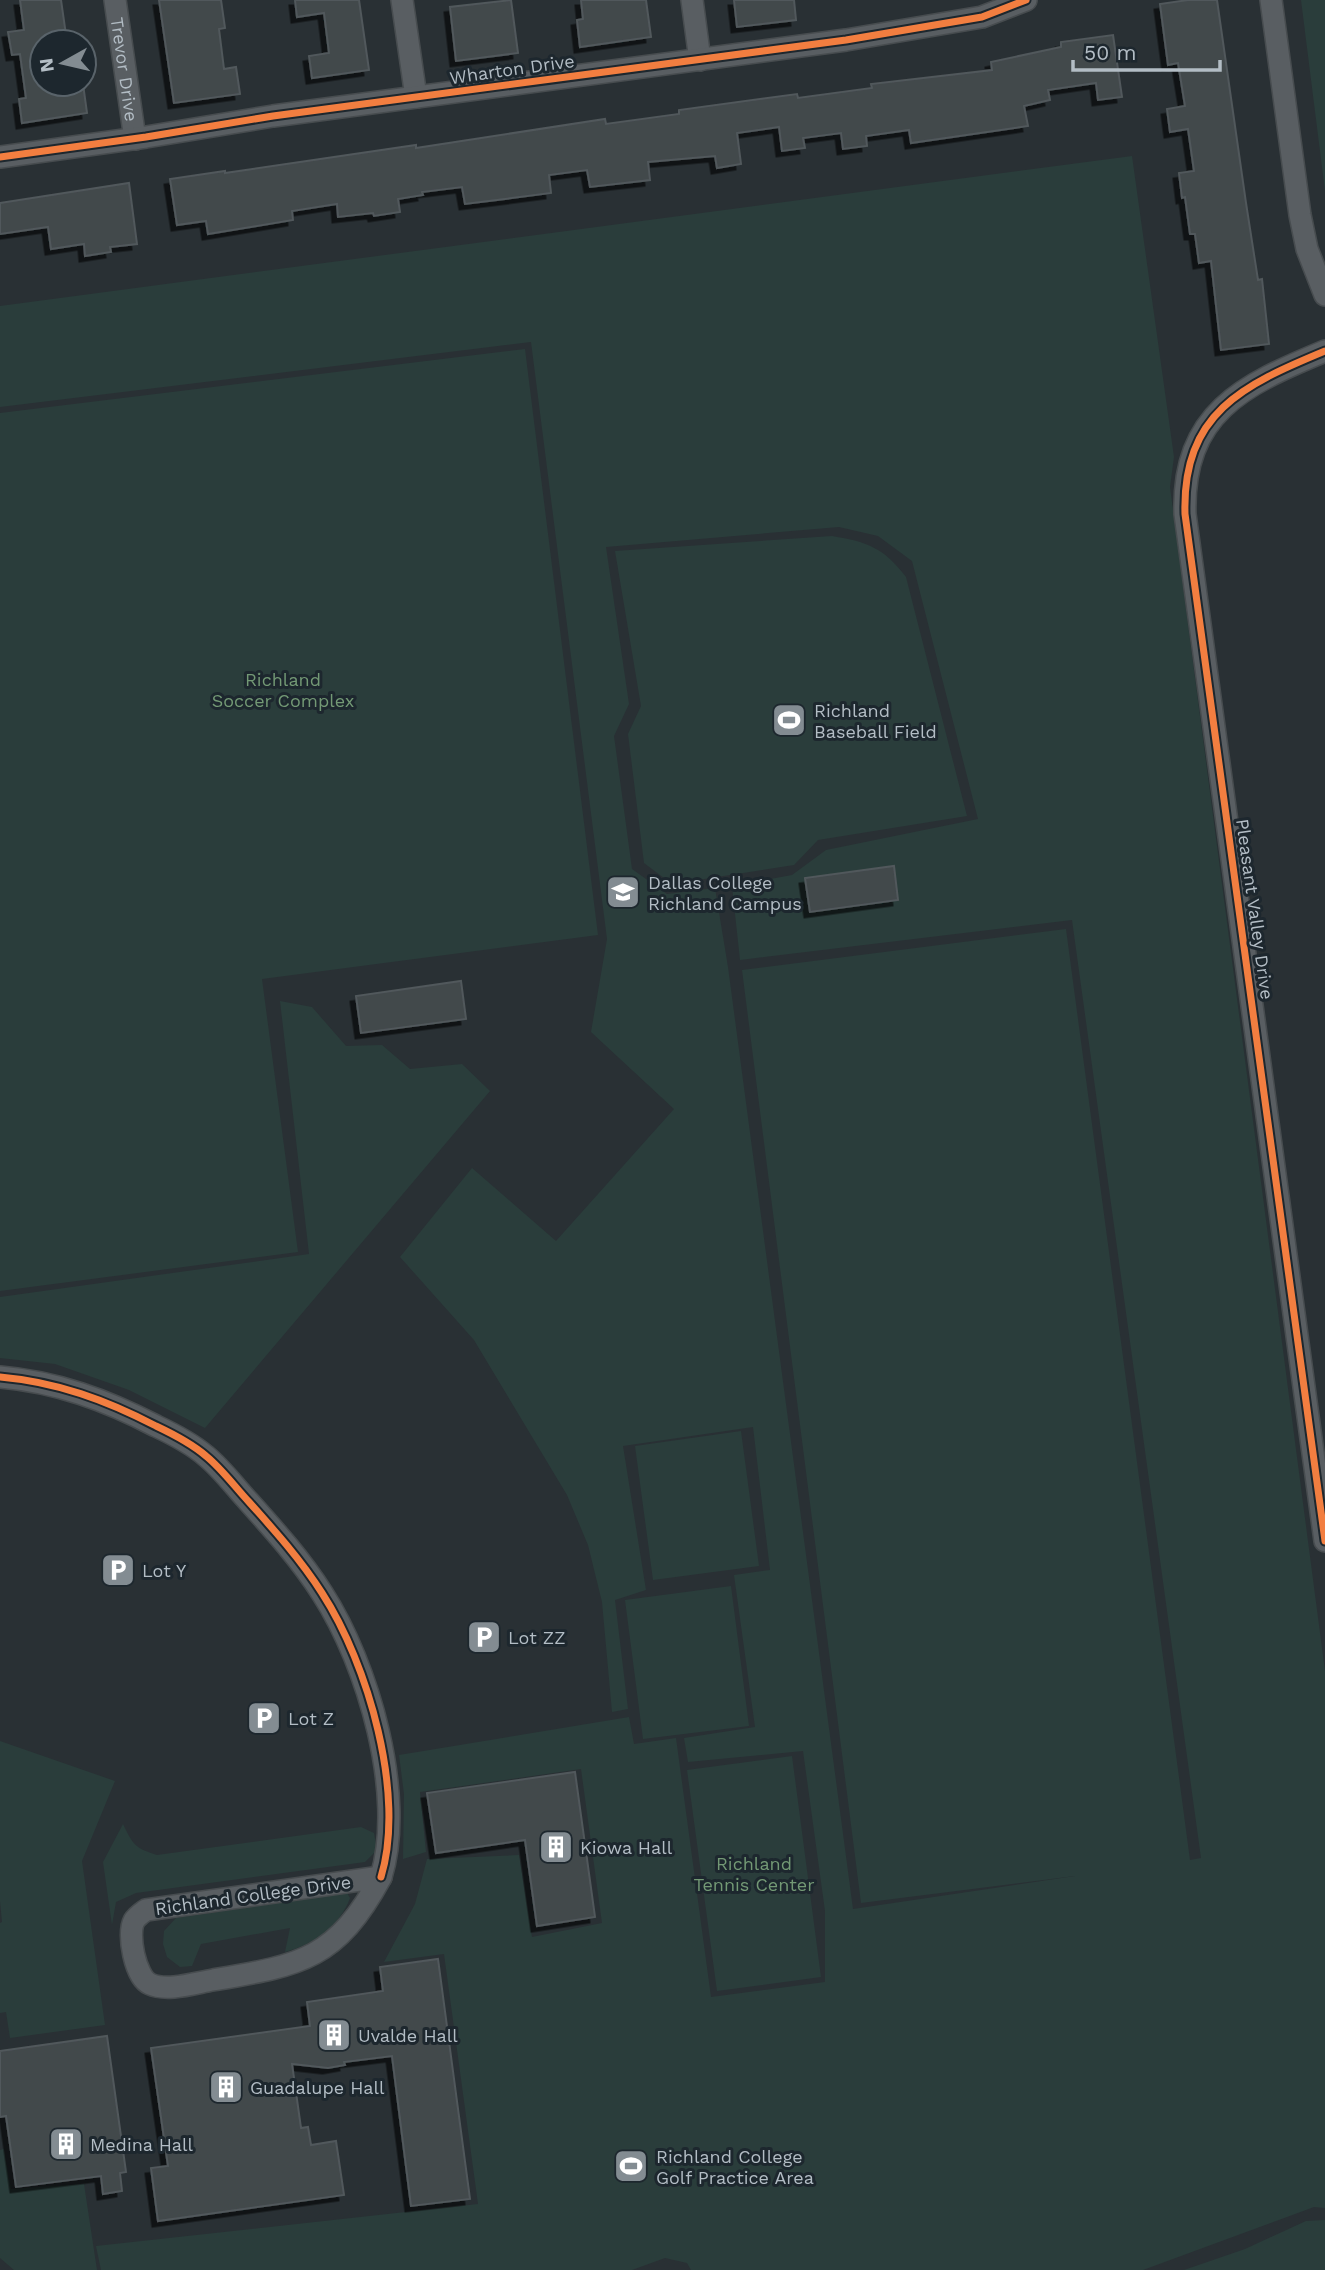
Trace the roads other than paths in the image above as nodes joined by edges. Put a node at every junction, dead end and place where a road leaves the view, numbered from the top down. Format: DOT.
graph roads {
  1 [pos="115,0"];
  2 [pos="402,0"];
  3 [pos="692,0"];
  4 [pos="1026,0"];
  5 [pos="1271,0"];
  6 [pos="981,8"];
  7 [pos="700,60"];
  8 [pos="416,97"];
  9 [pos="135,139"];
  10 [pos="0,157"];
  11 [pos="1325,295"];
  12 [pos="1325,351"];
  13 [pos="0,1377"];
  14 [pos="1325,1541"];
  15 [pos="382,1877"];
  1 -- 9 [label="street, Trevor Drive"];
  2 -- 8 [label="street"];
  3 -- 7 [label="street"];
  4 -- 6 [label="street, Wharton Drive"];
  5 -- 11 [label="street"];
  6 -- 7 [label="street, Wharton Drive"];
  7 -- 8 [label="street, Wharton Drive"];
  8 -- 9 [label="street, Wharton Drive"];
  9 -- 10 [label="street, Wharton Drive"];
  12 -- 14 [label="street, Pleasant Valley Drive"];
  13 -- 15 [label="street, Richland College Drive"];
  15 -- 15 [label="street, Richland College Drive"];
}
